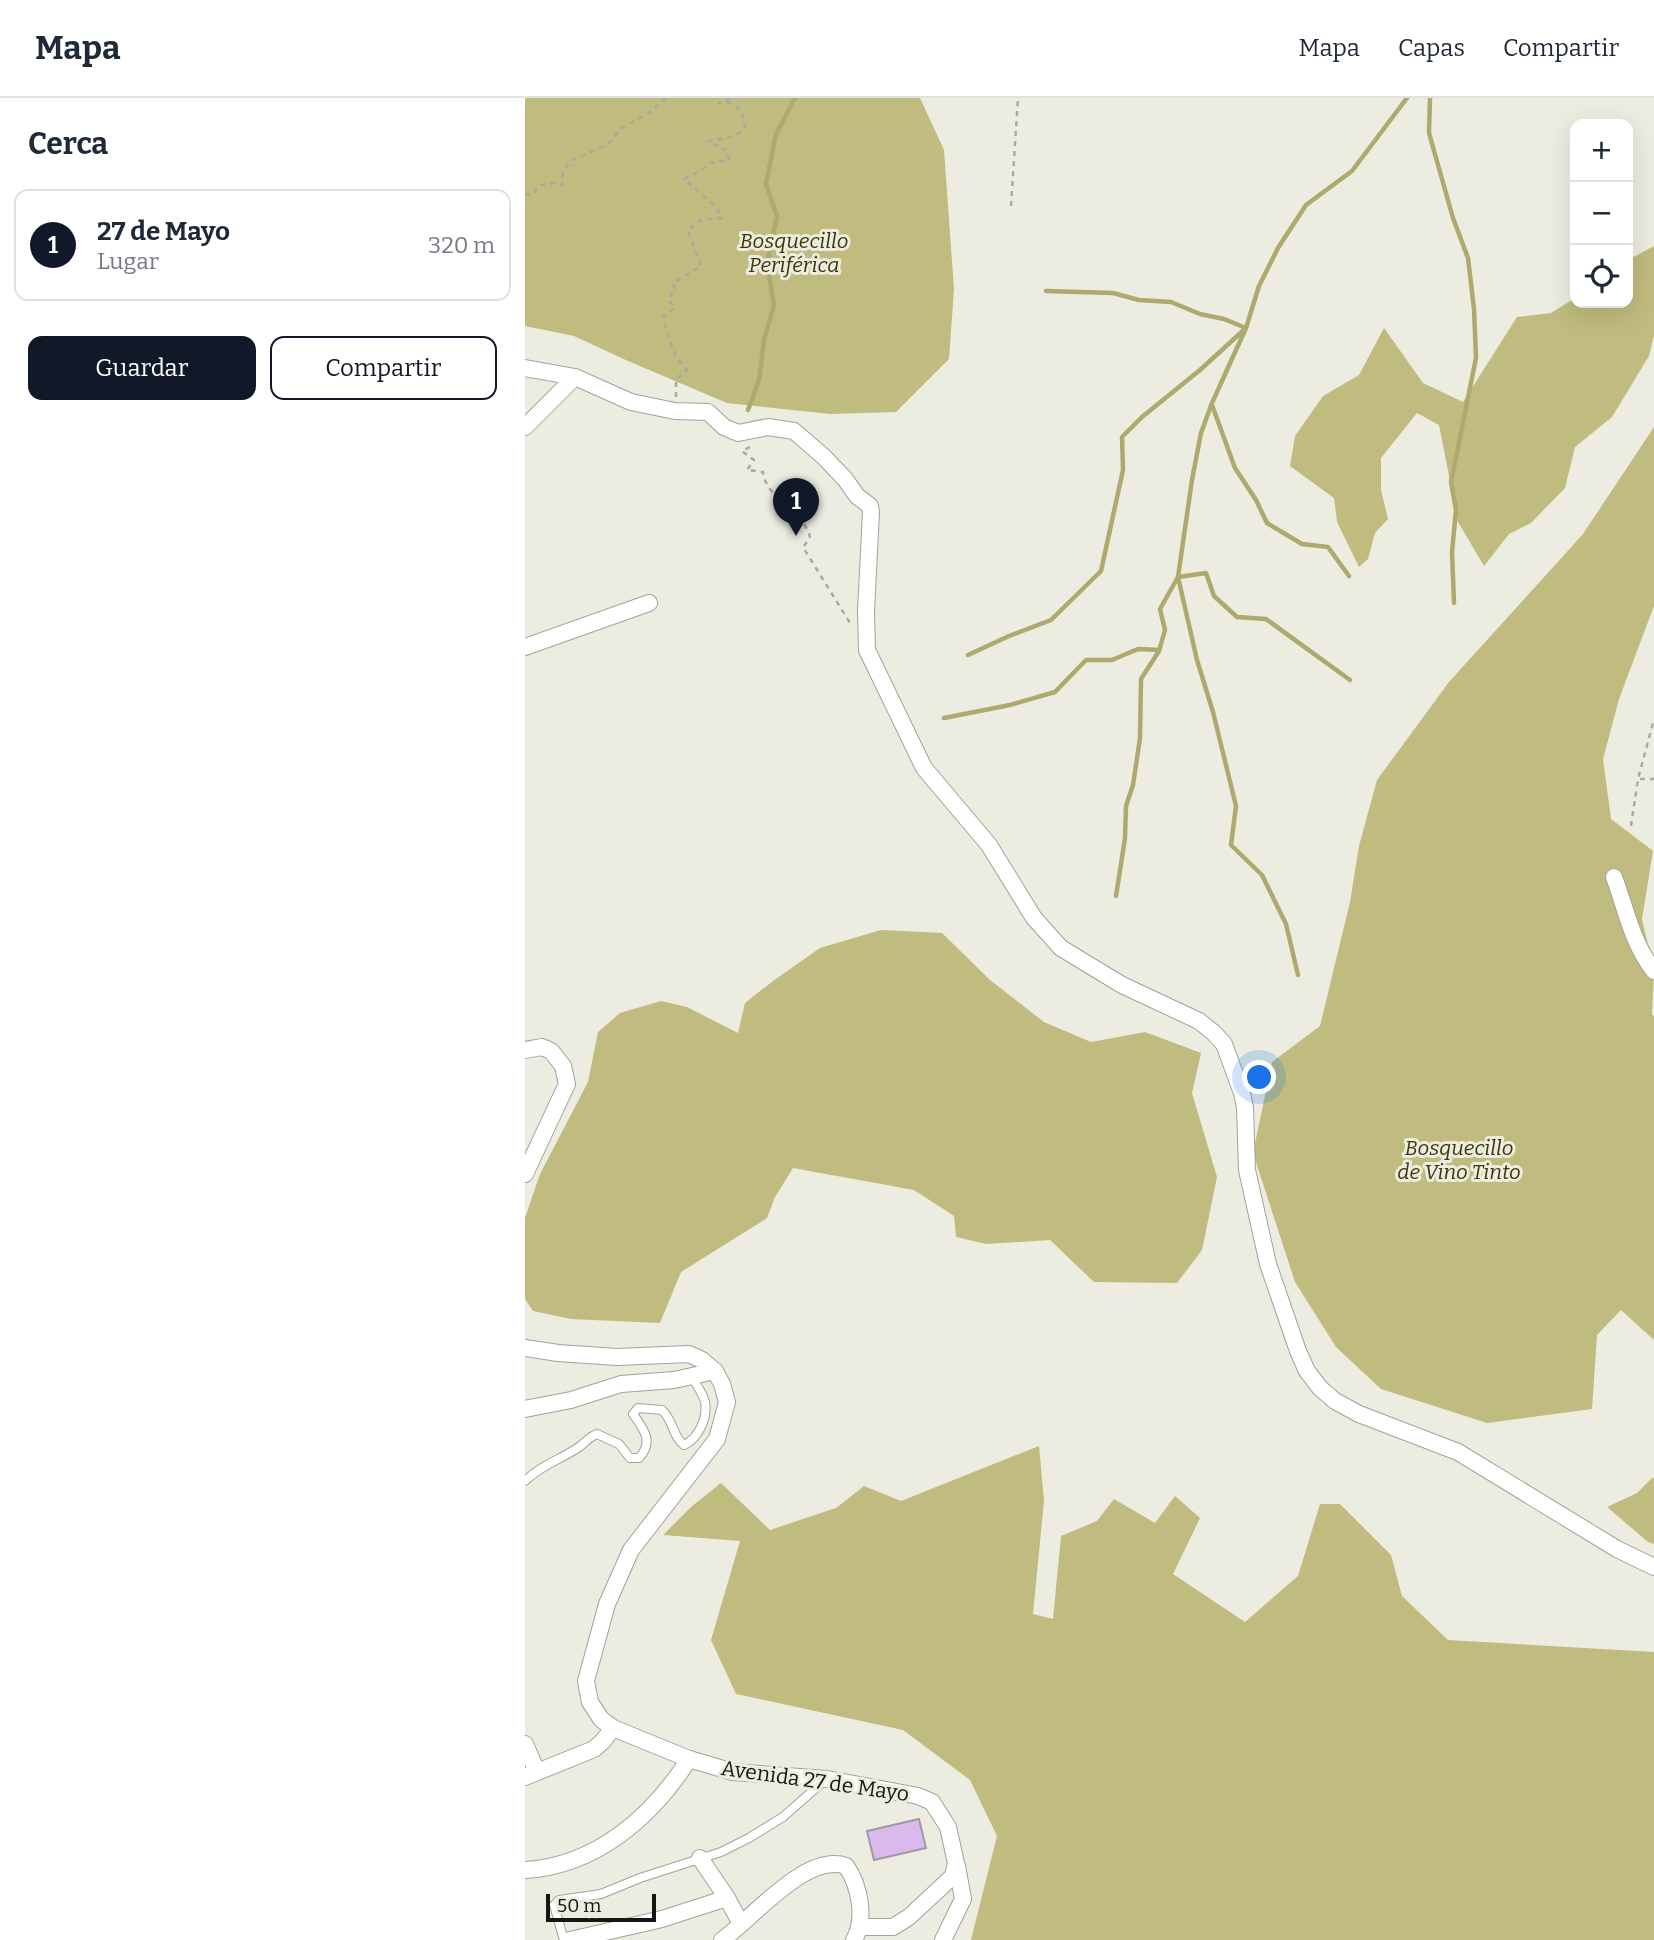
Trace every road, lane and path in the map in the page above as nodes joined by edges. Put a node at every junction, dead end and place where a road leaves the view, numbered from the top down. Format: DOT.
graph roads {
  1 [pos="666,98"];
  2 [pos="733,98"];
  3 [pos="1018,98"];
  4 [pos="525,194"];
  5 [pos="1011,206"];
  6 [pos="525,368"];
  7 [pos="575,377"];
  8 [pos="675,411"];
  9 [pos="525,427"];
  10 [pos="755,443"];
  11 [pos="649,603"];
  12 [pos="852,628"];
  13 [pos="525,646"];
  14 [pos="1654,719"];
  15 [pos="1638,779"];
  16 [pos="1654,779"];
  17 [pos="1631,826"];
  18 [pos="1614,877"];
  19 [pos="1654,971"];
  20 [pos="525,1050"];
  21 [pos="525,1174"];
  22 [pos="525,1348"];
  23 [pos="715,1371"];
  24 [pos="691,1376"];
  25 [pos="525,1409"];
  26 [pos="525,1481"];
  27 [pos="1654,1567"];
  28 [pos="613,1728"];
  29 [pos="525,1744"];
  30 [pos="688,1759"];
  31 [pos="531,1775"];
  32 [pos="827,1779"];
  33 [pos="700,1858"];
  34 [pos="956,1863"];
  35 [pos="525,1870"];
  36 [pos="727,1898"];
  37 [pos="741,1924"];
  38 [pos="857,1934"];
  39 [pos="564,1940"];
  40 [pos="570,1940"];
  41 [pos="722,1940"];
  42 [pos="943,1940"];
  1 -- 4 [label="path"];
  2 -- 8 [label="path"];
  3 -- 5 [label="path"];
  6 -- 7 [label="street"];
  7 -- 8 [label="street"];
  7 -- 9 [label="street"];
  8 -- 27 [label="street"];
  10 -- 12 [label="path"];
  11 -- 13 [label="street"];
  14 -- 15 [label="path"];
  15 -- 16 [label="path"];
  15 -- 17 [label="path"];
  18 -- 19 [label="street"];
  20 -- 21 [label="street"];
  22 -- 23 [label="street"];
  23 -- 24 [label="street"];
  23 -- 28 [label="street, Avenida 27 de Mayo"];
  24 -- 25 [label="street"];
  24 -- 26 [label="lane"];
  28 -- 30 [label="street, Avenida 27 de Mayo"];
  28 -- 31 [label="street"];
  29 -- 31 [label="street"];
  30 -- 32 [label="street, Avenida 27 de Mayo"];
  30 -- 35 [label="street"];
  32 -- 33 [label="lane"];
  32 -- 34 [label="street, Avenida 27 de Mayo"];
  33 -- 36 [label="street"];
  33 -- 39 [label="lane"];
  34 -- 38 [label="street"];
  34 -- 42 [label="street, Avenida 27 de Mayo"];
  36 -- 37 [label="street"];
  36 -- 40 [label="street"];
  37 -- 38 [label="street"];
  37 -- 41 [label="street"];
}
